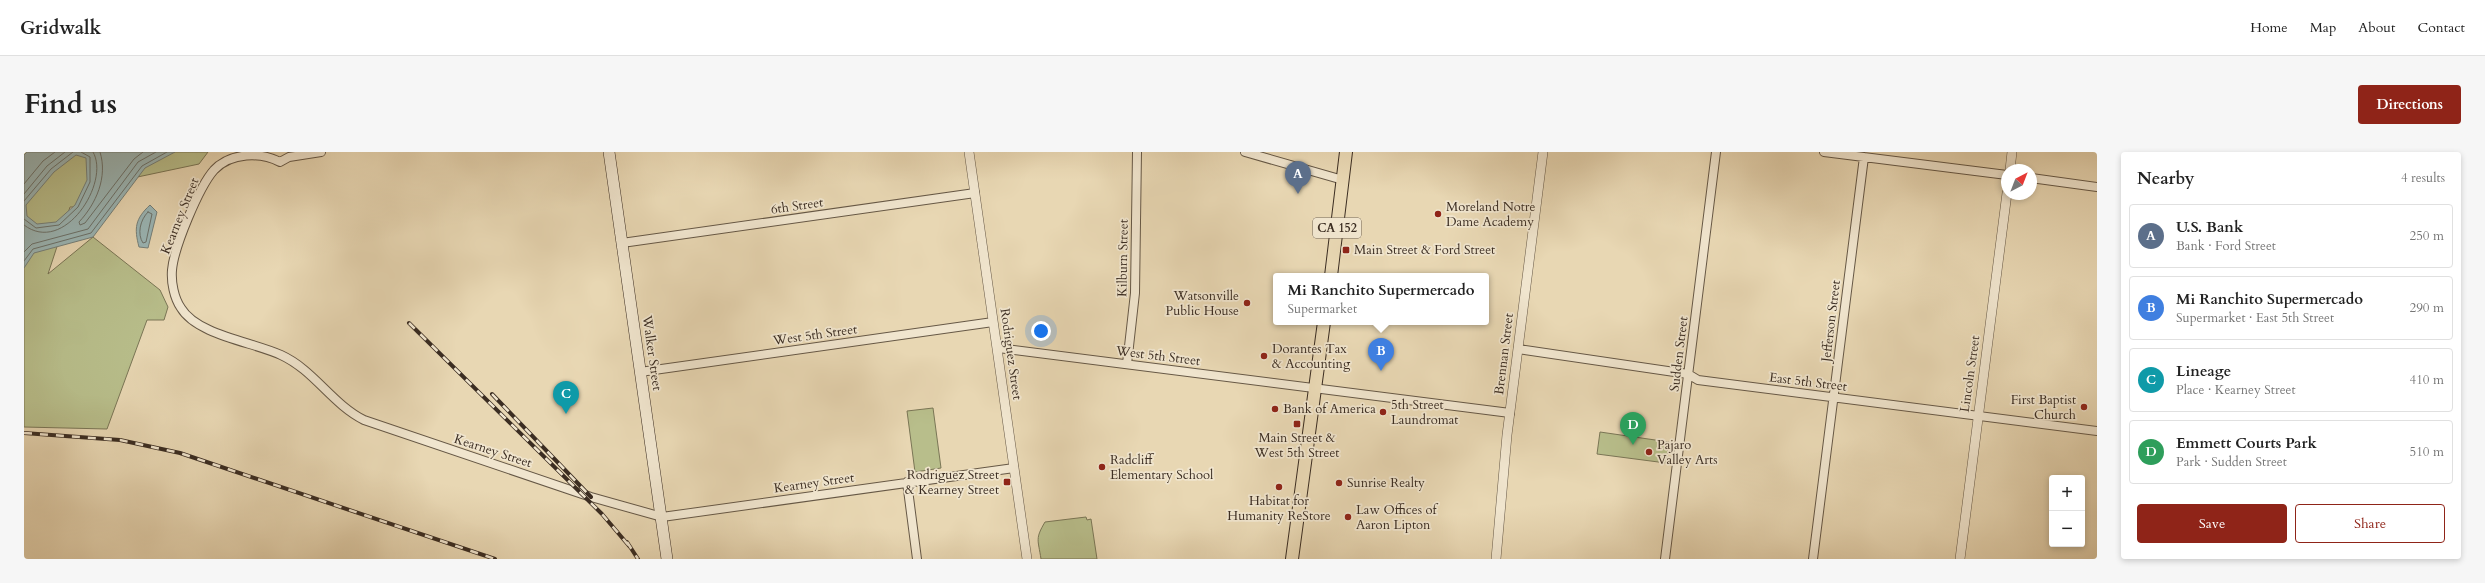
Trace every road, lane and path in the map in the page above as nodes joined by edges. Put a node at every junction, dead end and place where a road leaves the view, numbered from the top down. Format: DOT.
graph roads {
  1 [pos="321,152"];
  2 [pos="609,152"];
  3 [pos="969,152"];
  4 [pos="1137,152"];
  5 [pos="1245,152"];
  6 [pos="1346,152"];
  7 [pos="1543,152"];
  8 [pos="1716,152"];
  9 [pos="1824,152"];
  10 [pos="2012,152"];
  11 [pos="1864,157"];
  12 [pos="2011,164"];
  13 [pos="2001,174"];
  14 [pos="2037,179"];
  15 [pos="1343,180"];
  16 [pos="2097,187"];
  17 [pos="975,193"];
  18 [pos="2006,200"];
  19 [pos="622,243"];
  20 [pos="1331,273"];
  21 [pos="993,322"];
  22 [pos="1324,325"];
  23 [pos="998,348"];
  24 [pos="1518,349"];
  25 [pos="1127,364"];
  26 [pos="640,372"];
  27 [pos="1688,374"];
  28 [pos="1314,388"];
  29 [pos="1834,397"];
  30 [pos="1510,413"];
  31 [pos="1977,416"];
  32 [pos="2097,431"];
  33 [pos="1014,468"];
  34 [pos="907,482"];
  35 [pos="662,517"];
  36 [pos="667,559"];
  37 [pos="917,559"];
  38 [pos="1027,559"];
  39 [pos="1292,559"];
  40 [pos="1496,559"];
  41 [pos="1665,559"];
  42 [pos="1812,559"];
  43 [pos="1960,559"];
  1 -- 35 [label="street, Kearney Street"];
  2 -- 19 [label="main road, Walker Street"];
  3 -- 17 [label="street, Rodriguez Street"];
  4 -- 25 [label="street, Kilburn Street"];
  5 -- 15 [label="street"];
  6 -- 15 [label="main road, CA 152"];
  7 -- 24 [label="street, Brennan Street"];
  8 -- 27 [label="street, Sudden Street"];
  9 -- 11 [label="street"];
  10 -- 12 [label="street"];
  11 -- 13 [label="street"];
  11 -- 29 [label="street, Jefferson Street"];
  14 -- 16 [label="street"];
  15 -- 20 [label="main road, CA 152"];
  17 -- 19 [label="street, 6th Street"];
  17 -- 21 [label="street, Rodriguez Street"];
  18 -- 31 [label="street, Lincoln Street"];
  19 -- 26 [label="main road, Walker Street"];
  21 -- 23 [label="street, Rodriguez Street"];
  21 -- 26 [label="street, West 5th Street"];
  22 -- 28 [label="main road"];
  23 -- 25 [label="street, West 5th Street"];
  23 -- 33 [label="street, Rodriguez Street"];
  24 -- 27 [label="street, East 5th Street"];
  24 -- 30 [label="street, Brennan Street"];
  25 -- 28 [label="street, West 5th Street"];
  26 -- 35 [label="main road, Walker Street"];
  27 -- 29 [label="street, East 5th Street"];
  27 -- 41 [label="street, Sudden Street"];
  28 -- 30 [label="street"];
  28 -- 39 [label="main road"];
  29 -- 31 [label="street, East 5th Street"];
  29 -- 42 [label="street, Jefferson Street"];
  30 -- 40 [label="street, Brennan Street"];
  31 -- 32 [label="street, East 5th Street"];
  31 -- 43 [label="street, Lincoln Street"];
  33 -- 34 [label="street, Kearney Street"];
  33 -- 38 [label="street, Rodriguez Street"];
  34 -- 35 [label="street, Kearney Street"];
  34 -- 37 [label="street"];
  35 -- 36 [label="main road, Walker Street"];
}
